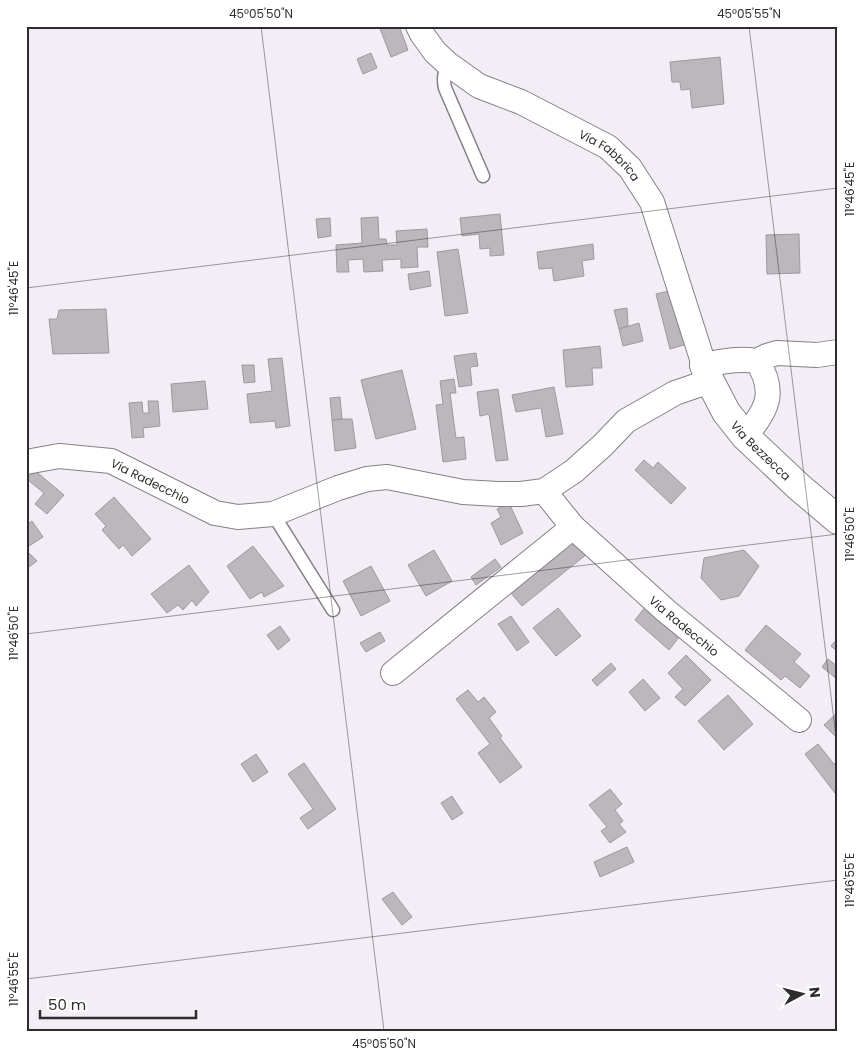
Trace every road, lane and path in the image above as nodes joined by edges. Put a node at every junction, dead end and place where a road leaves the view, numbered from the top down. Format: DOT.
graph roads {
  1 [pos="418,26"];
  2 [pos="448,64"];
  3 [pos="483,176"];
  4 [pos="838,352"];
  5 [pos="757,361"];
  6 [pos="707,373"];
  7 [pos="745,436"];
  8 [pos="26,462"];
  9 [pos="544,491"];
  10 [pos="273,514"];
  11 [pos="838,520"];
  12 [pos="573,527"];
  13 [pos="333,610"];
  14 [pos="393,673"];
  15 [pos="799,720"];
  1 -- 2 [label="street, Via Fabbrica"];
  2 -- 3 [label="lane"];
  2 -- 6 [label="street, Via Fabbrica"];
  4 -- 5 [label="street, Via Radecchio"];
  5 -- 6 [label="street, Via Radecchio"];
  5 -- 7 [label="street"];
  6 -- 7 [label="street, Via Bezzecca"];
  6 -- 9 [label="street, Via Radecchio"];
  7 -- 11 [label="street, Via Bezzecca"];
  8 -- 10 [label="street, Via Radecchio"];
  9 -- 10 [label="street, Via Radecchio"];
  9 -- 12 [label="street, Via Radecchio"];
  10 -- 13 [label="lane"];
  12 -- 14 [label="street"];
  12 -- 15 [label="street, Via Radecchio"];
}
